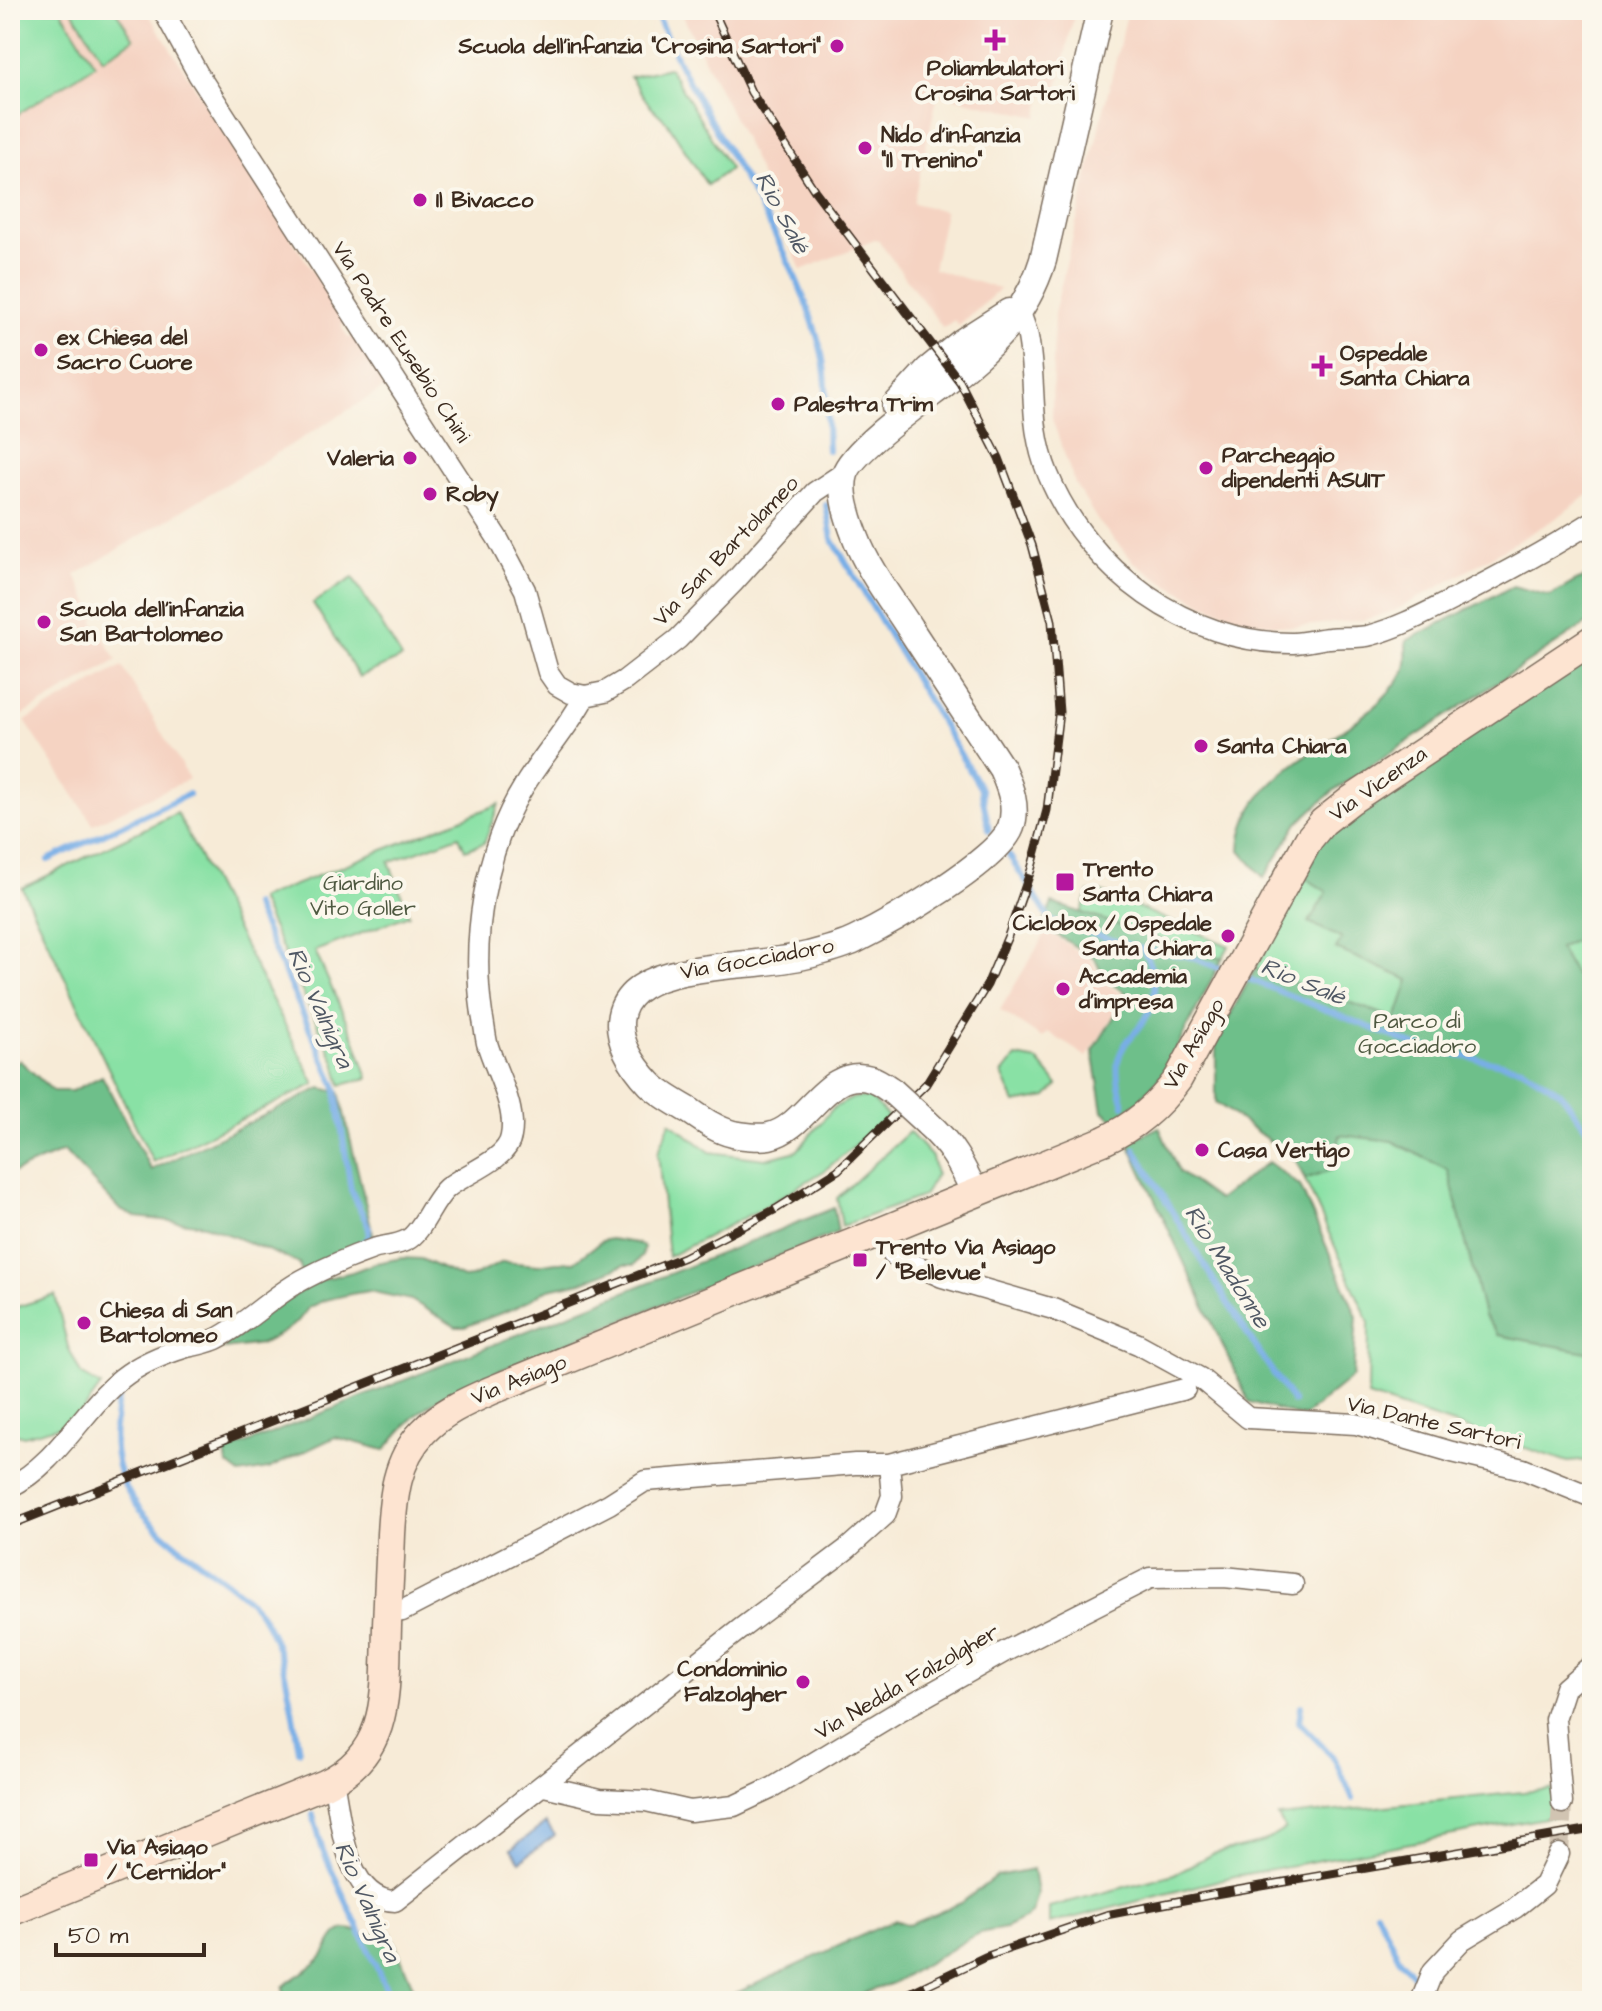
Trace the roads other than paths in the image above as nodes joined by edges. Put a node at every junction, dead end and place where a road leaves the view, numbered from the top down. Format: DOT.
graph roads {
  1 [pos="163,10"];
  2 [pos="1100,10"];
  3 [pos="1019,308"];
  4 [pos="845,472"];
  5 [pos="1592,522"];
  6 [pos="1592,640"];
  7 [pos="585,696"];
  8 [pos="1228,986"];
  9 [pos="975,1193"];
  10 [pos="880,1232"];
  11 [pos="1185,1389"];
  12 [pos="889,1464"];
  13 [pos="10,1487"];
  14 [pos="1592,1497"];
  15 [pos="1293,1584"];
  16 [pos="387,1613"];
  17 [pos="1592,1665"];
  18 [pos="333,1780"];
  19 [pos="544,1786"];
  20 [pos="1562,1803"];
  21 [pos="1559,1854"];
  22 [pos="10,1912"];
  23 [pos="1421,2001"];
  1 -- 7 [label="street, Via Padre Eusebio Chini"];
  2 -- 3 [label="street"];
  3 -- 4 [label="street"];
  3 -- 5 [label="street"];
  4 -- 7 [label="street, Via San Bartolameo"];
  4 -- 9 [label="street, Via Gocciadoro, bridge"];
  6 -- 8 [label="main road, Via Vicenza"];
  7 -- 13 [label="street"];
  8 -- 9 [label="main road, Via Asiago"];
  9 -- 10 [label="main road, Via Asiago"];
  10 -- 14 [label="street, Via Dante Sartori"];
  10 -- 16 [label="main road, Via Asiago"];
  11 -- 12 [label="street"];
  12 -- 16 [label="street"];
  12 -- 19 [label="street"];
  15 -- 19 [label="street, Via Nedda Falzolgher"];
  16 -- 18 [label="main road, Via Asiago"];
  17 -- 20 [label="street"];
  18 -- 19 [label="street"];
  18 -- 22 [label="main road, Via Asiago"];
  21 -- 23 [label="street"];
}
